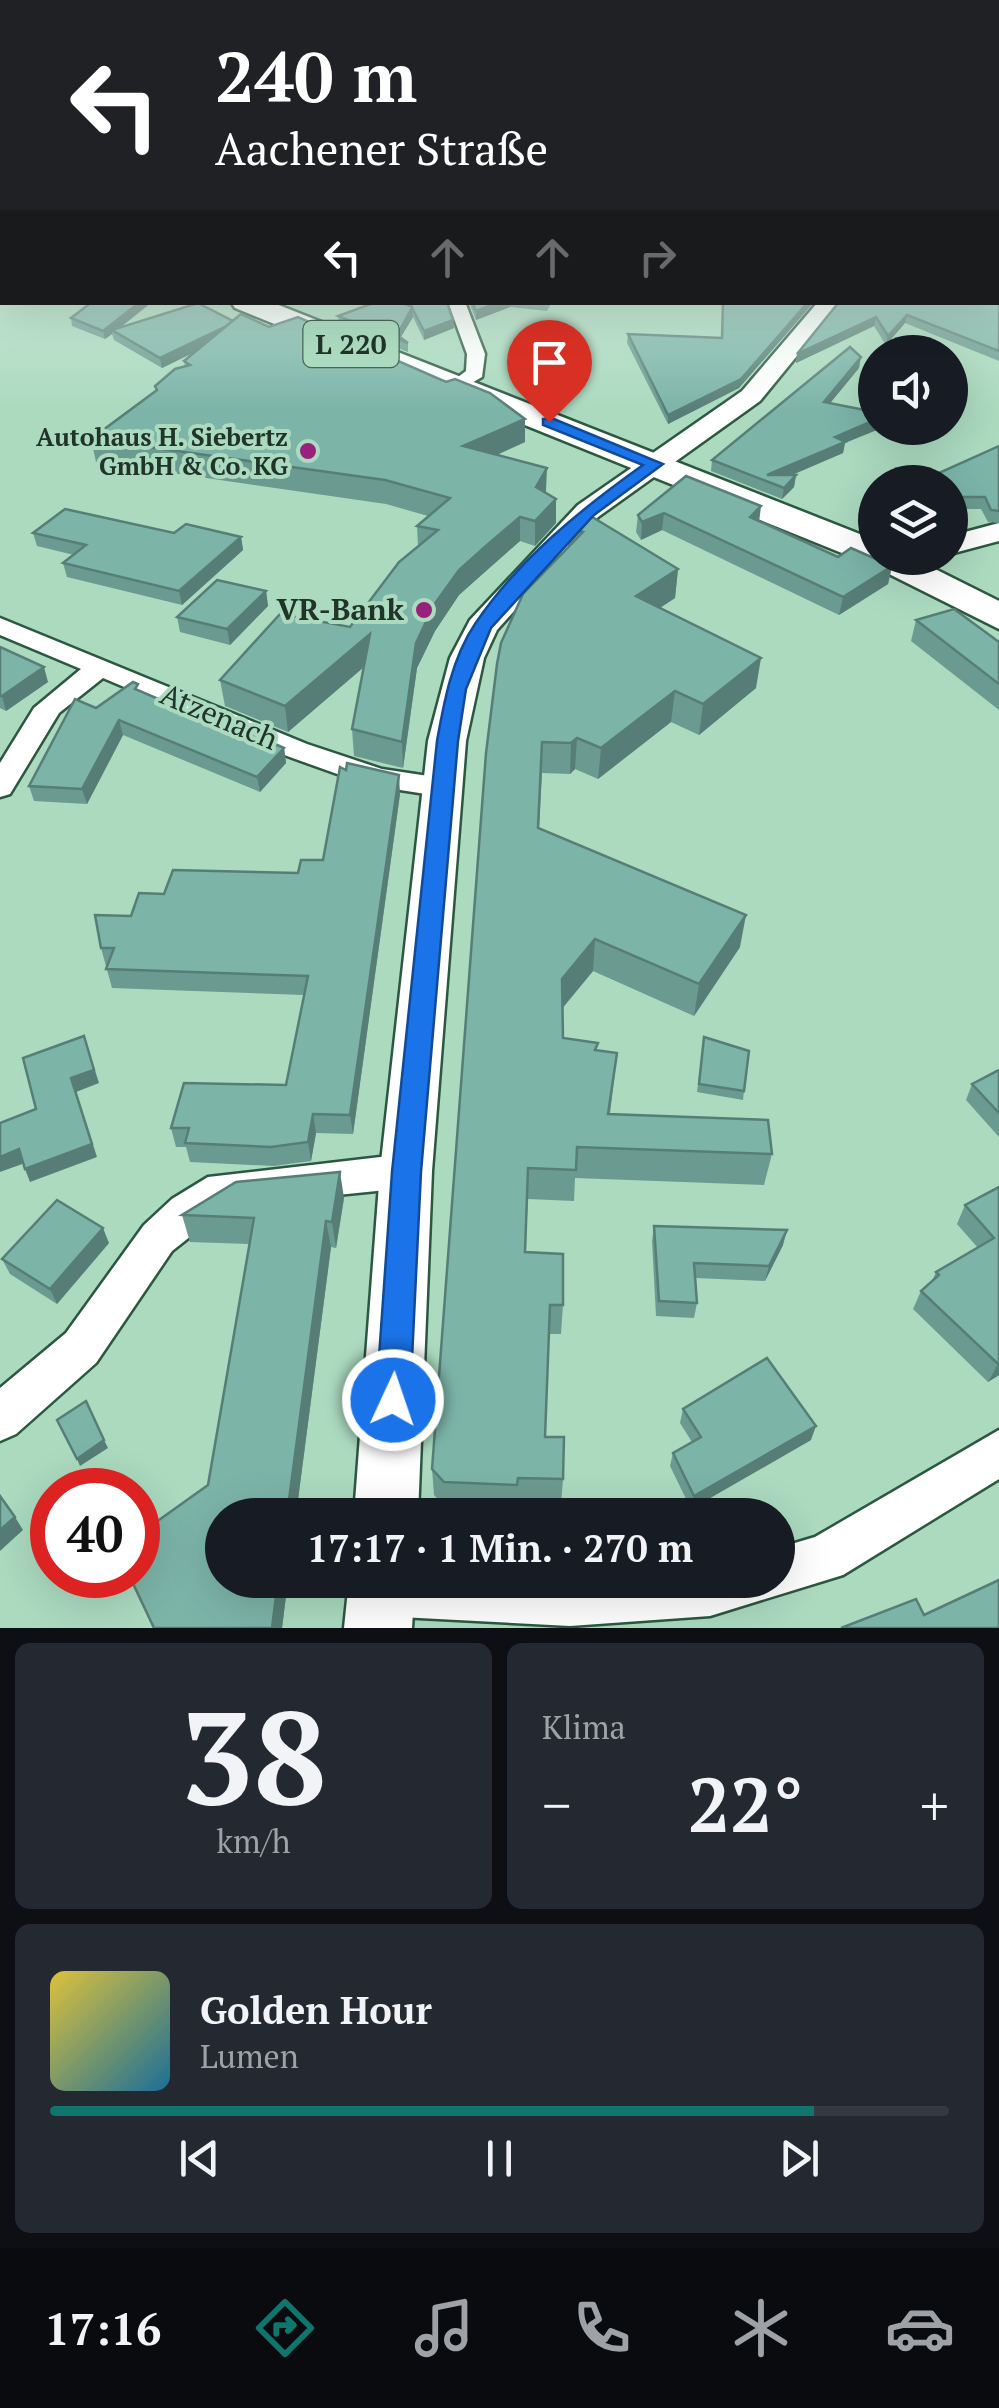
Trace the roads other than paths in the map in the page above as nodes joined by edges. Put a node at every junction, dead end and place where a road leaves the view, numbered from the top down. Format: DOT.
graph roads {
  1 [pos="254,305"];
  2 [pos="463,305"];
  3 [pos="827,305"];
  4 [pos="456,386"];
  5 [pos="655,464"];
  6 [pos="999,532"];
  7 [pos="968,540"];
  8 [pos="858,544"];
  9 [pos="925,575"];
  10 [pos="999,617"];
  11 [pos="0,626"];
  12 [pos="101,667"];
  13 [pos="0,787"];
  14 [pos="445,787"];
  15 [pos="406,1172"];
  16 [pos="0,1418"];
  17 [pos="999,1453"];
  18 [pos="387,1498"];
  19 [pos="795,1568"];
  20 [pos="663,1598"];
  21 [pos="381,1600"];
  1 -- 4 [label="main road, L 220"];
  2 -- 4 [label="street"];
  3 -- 5 [label="street"];
  4 -- 5 [label="main road, L 220"];
  5 -- 8 [label="main road, L 220"];
  5 -- 14 [label="street"];
  6 -- 7 [label="street"];
  9 -- 10 [label="main road, L 220"];
  11 -- 12 [label="street, Atzenach"];
  12 -- 13 [label="street"];
  12 -- 14 [label="street, Atzenach"];
  14 -- 15 [label="street"];
  15 -- 16 [label="street"];
  15 -- 18 [label="street"];
  17 -- 19 [label="street"];
  20 -- 21 [label="street"];
}
